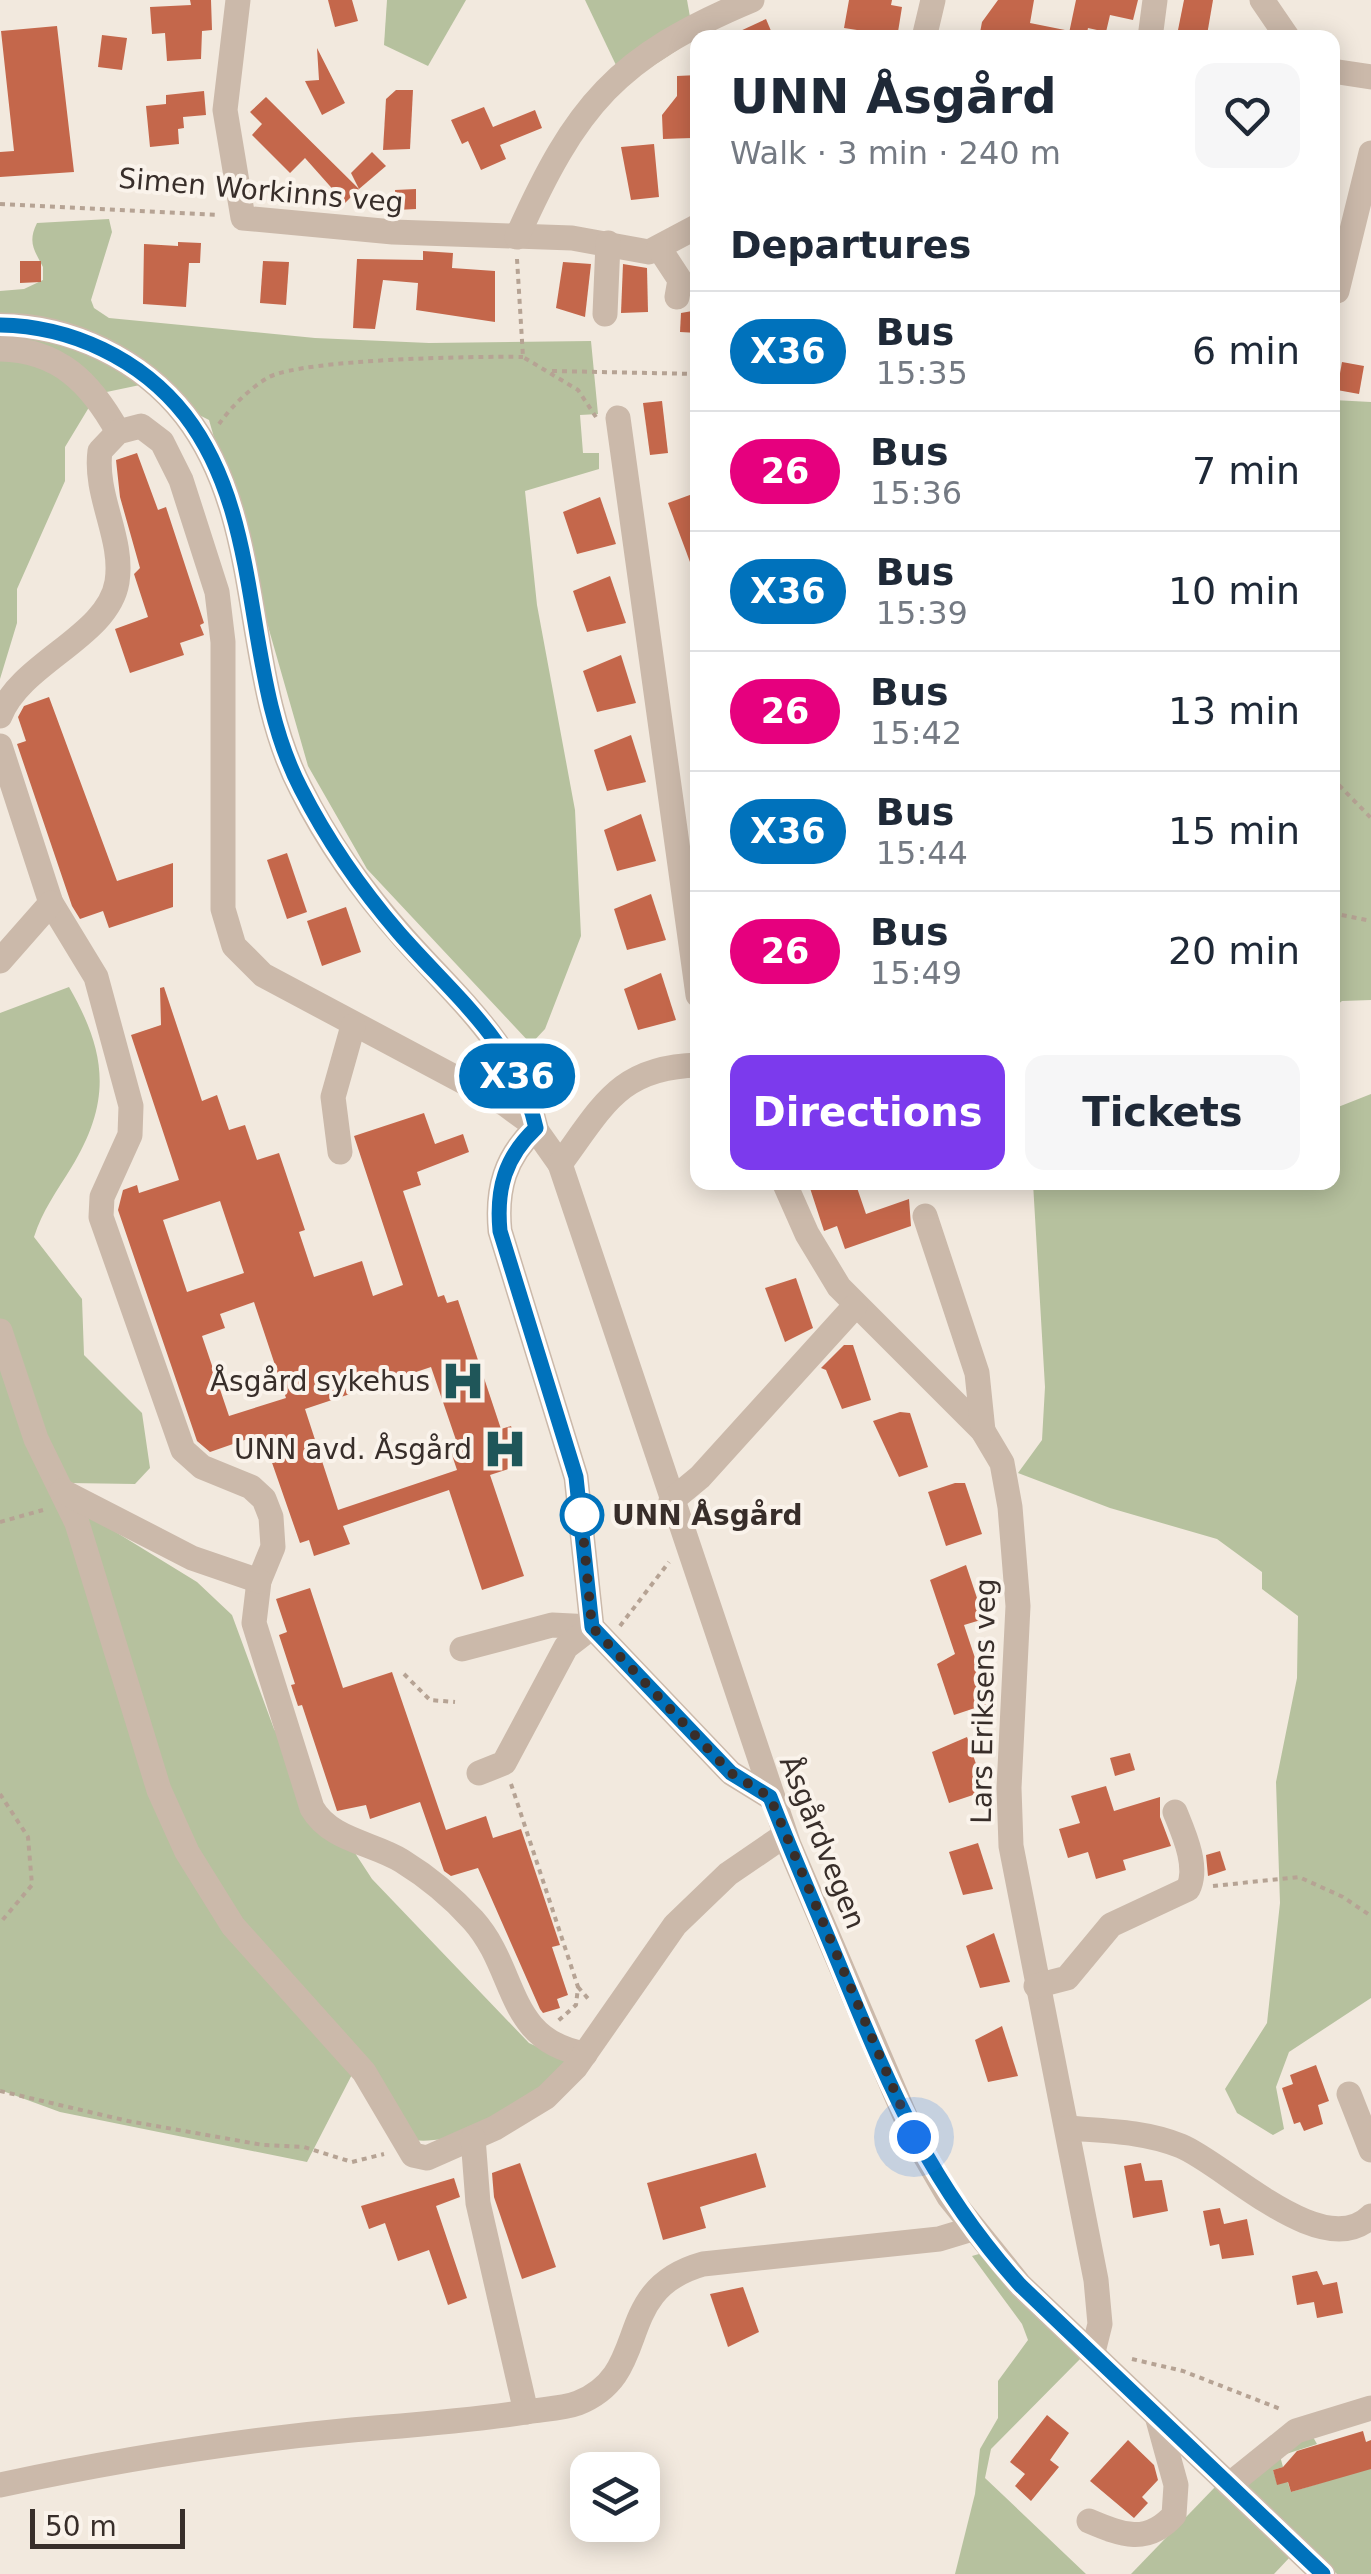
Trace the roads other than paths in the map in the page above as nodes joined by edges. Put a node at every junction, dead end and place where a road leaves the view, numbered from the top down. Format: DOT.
graph roads {
  1 [pos="238,0"];
  2 [pos="752,0"];
  3 [pos="933,0"];
  4 [pos="1155,0"];
  5 [pos="1262,0"];
  6 [pos="926,30"];
  7 [pos="1151,30"];
  8 [pos="1283,30"];
  9 [pos="1340,71"];
  10 [pos="1371,77"];
  11 [pos="1371,153"];
  12 [pos="690,231"];
  13 [pos="517,237"];
  14 [pos="608,243"];
  15 [pos="659,248"];
  16 [pos="1340,284"];
  17 [pos="677,297"];
  18 [pos="606,314"];
  19 [pos="0,325"];
  20 [pos="0,350"];
  21 [pos="618,418"];
  22 [pos="118,432"];
  23 [pos="0,716"];
  24 [pos="0,746"];
  25 [pos="690,861"];
  26 [pos="51,903"];
  27 [pos="0,961"];
  28 [pos="353,1026"];
  29 [pos="690,1065"];
  30 [pos="536,1128"];
  31 [pos="340,1152"];
  32 [pos="560,1164"];
  33 [pos="788,1190"];
  34 [pos="925,1216"];
  35 [pos="855,1306"];
  36 [pos="0,1331"];
  37 [pos="983,1430"];
  38 [pos="66,1496"];
  39 [pos="671,1502"];
  40 [pos="258,1581"];
  41 [pos="600,1635"];
  42 [pos="462,1649"];
  43 [pos="479,1772"];
  44 [pos="770,1797"];
  45 [pos="1175,1812"];
  46 [pos="785,1835"];
  47 [pos="1036,1986"];
  48 [pos="585,2054"];
  49 [pos="1349,2094"];
  50 [pos="1066,2128"];
  51 [pos="474,2138"];
  52 [pos="1371,2150"];
  53 [pos="1371,2216"];
  54 [pos="972,2228"];
  55 [pos="1094,2352"];
  56 [pos="1371,2408"];
  57 [pos="526,2412"];
  58 [pos="1156,2416"];
  59 [pos="0,2484"];
  60 [pos="1228,2485"];
  61 [pos="1088,2521"];
  62 [pos="1323,2574"];
  1 -- 13 [label="street, Simen Workinns veg"];
  2 -- 13 [label="street"];
  3 -- 6 [label="street"];
  4 -- 7 [label="street"];
  5 -- 8 [label="street"];
  9 -- 10 [label="street"];
  11 -- 16 [label="street"];
  12 -- 15 [label="street"];
  13 -- 14 [label="street, Simen Workinns veg"];
  14 -- 15 [label="street, Simen Workinns veg"];
  14 -- 18 [label="street"];
  15 -- 17 [label="street"];
  19 -- 30 [label="street"];
  20 -- 22 [label="street"];
  21 -- 25 [label="street"];
  22 -- 23 [label="street"];
  22 -- 28 [label="street"];
  24 -- 26 [label="street"];
  26 -- 27 [label="street"];
  26 -- 40 [label="street"];
  28 -- 30 [label="street"];
  28 -- 31 [label="street"];
  29 -- 32 [label="street"];
  30 -- 32 [label="street, Åsgårdvegen"];
  30 -- 41 [label="street"];
  32 -- 39 [label="street, Åsgårdvegen"];
  33 -- 35 [label="street, Lars Eriksens veg"];
  34 -- 37 [label="street"];
  35 -- 37 [label="street, Lars Eriksens veg"];
  35 -- 39 [label="street"];
  36 -- 38 [label="street"];
  37 -- 47 [label="street, Lars Eriksens veg"];
  38 -- 40 [label="street"];
  38 -- 51 [label="street"];
  39 -- 44 [label="street, Åsgårdvegen"];
  40 -- 48 [label="street"];
  41 -- 42 [label="street"];
  41 -- 43 [label="street"];
  41 -- 44 [label="street"];
  44 -- 46 [label="street, Åsgårdvegen"];
  45 -- 47 [label="street"];
  46 -- 48 [label="street"];
  46 -- 54 [label="street, Åsgårdvegen"];
  47 -- 50 [label="street, Lars Eriksens veg"];
  48 -- 51 [label="street"];
  49 -- 52 [label="street"];
  50 -- 53 [label="street"];
  50 -- 55 [label="street, Lars Eriksens veg"];
  51 -- 57 [label="street"];
  54 -- 55 [label="street, Åsgårdvegen"];
  54 -- 57 [label="street"];
  55 -- 58 [label="street, Åsgårdvegen"];
  56 -- 60 [label="street"];
  57 -- 59 [label="street"];
  58 -- 60 [label="street, Åsgårdvegen"];
  58 -- 61 [label="street"];
  60 -- 62 [label="street, Åsgårdvegen"];
}
